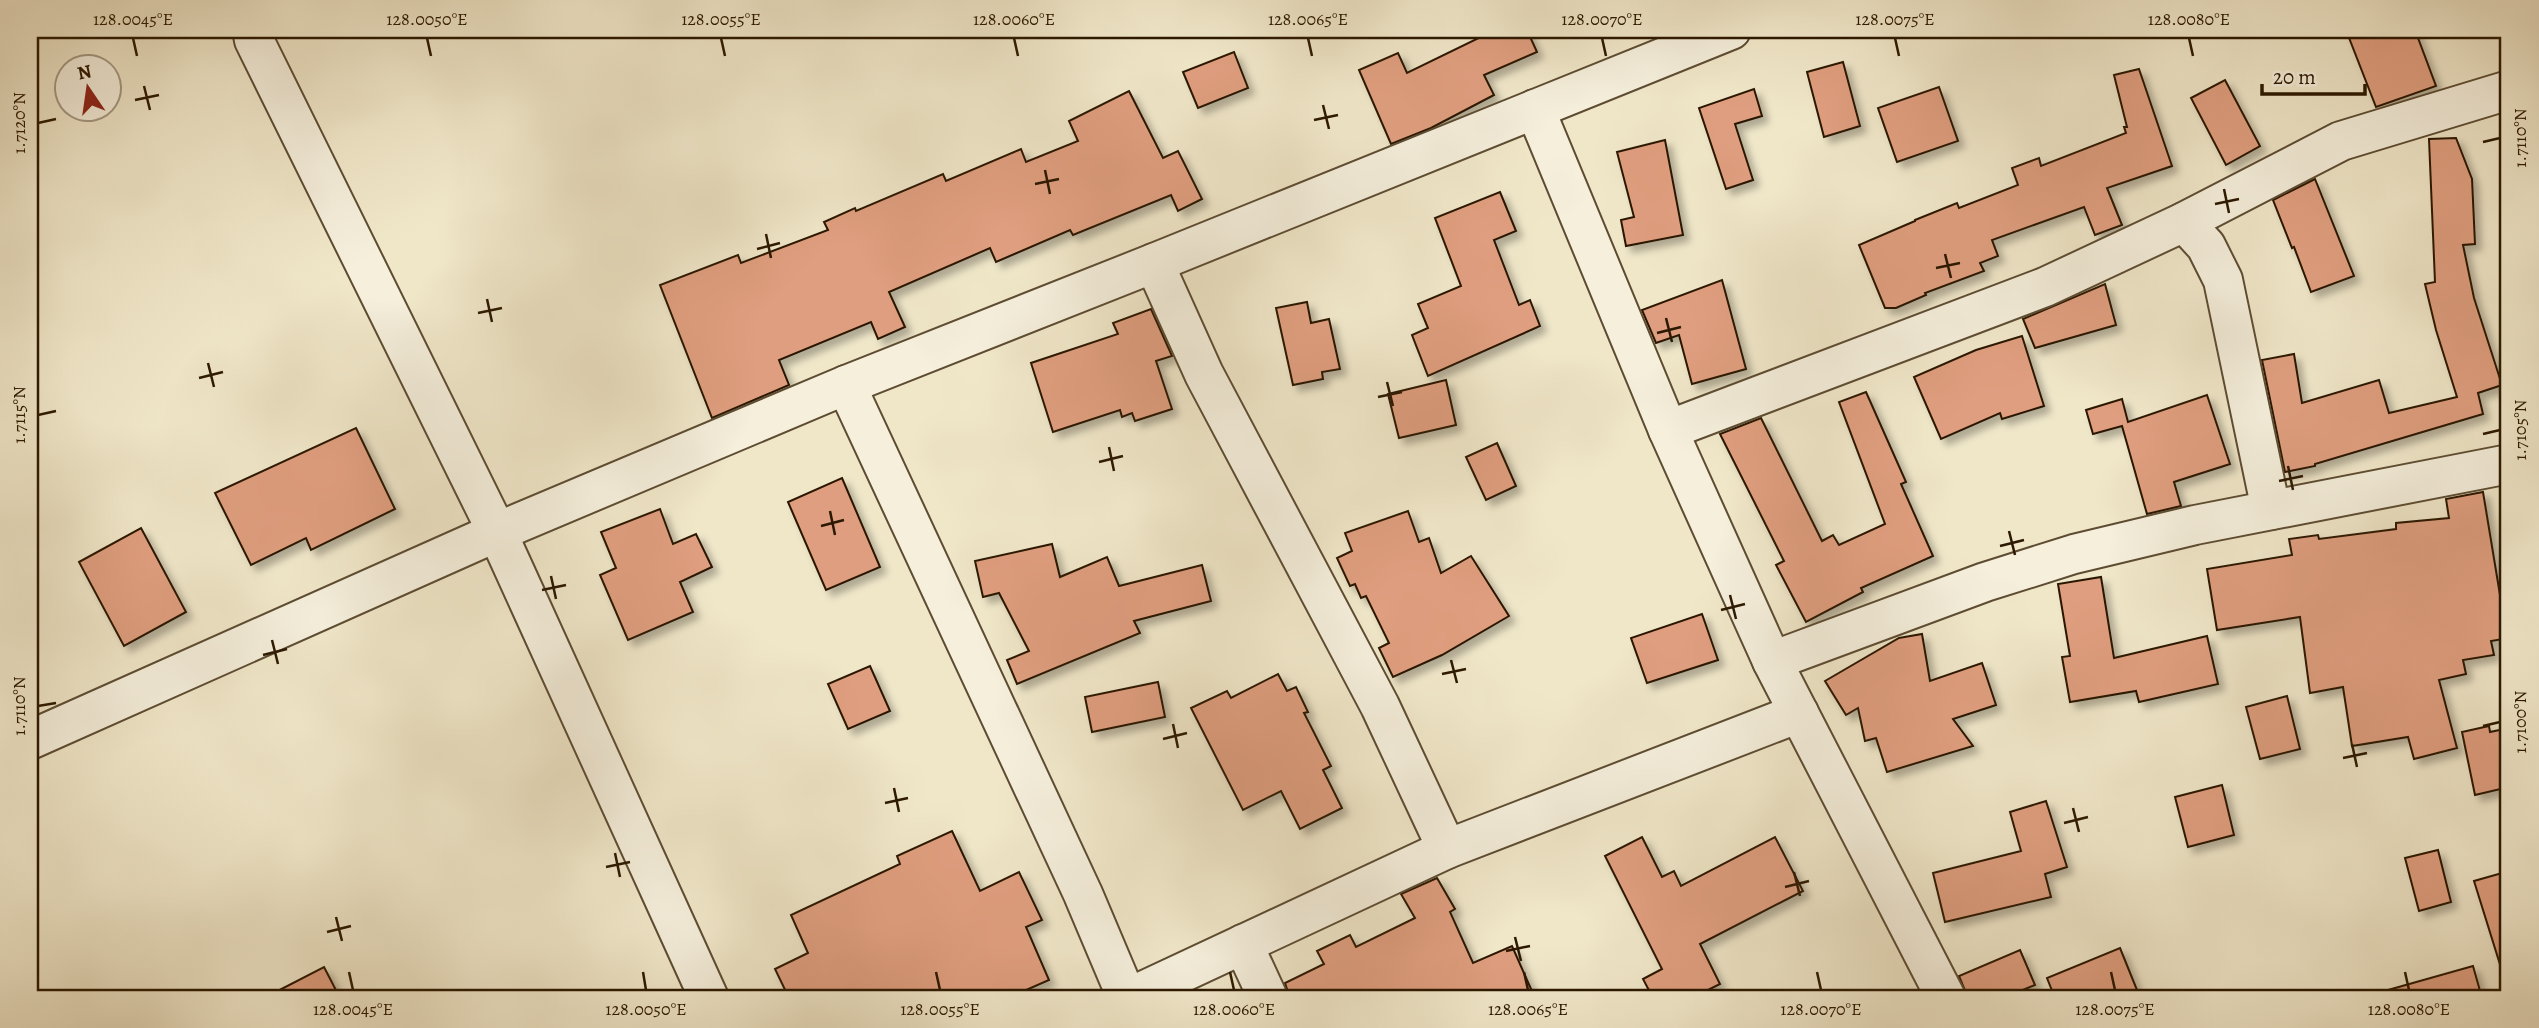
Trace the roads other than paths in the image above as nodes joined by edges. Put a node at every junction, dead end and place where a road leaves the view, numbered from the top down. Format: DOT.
graph roads {
  1 [pos="252,30"];
  2 [pos="1731,30"];
  3 [pos="2509,90"];
  4 [pos="1535,109"];
  5 [pos="2184,222"];
  6 [pos="1154,263"];
  7 [pos="846,385"];
  8 [pos="1668,430"];
  9 [pos="2509,464"];
  10 [pos="2271,510"];
  11 [pos="497,532"];
  12 [pos="1772,661"];
  13 [pos="1799,713"];
  14 [pos="30,740"];
  15 [pos="1447,849"];
  16 [pos="1243,944"];
  17 [pos="709,998"];
  18 [pos="1128,998"];
  19 [pos="1268,998"];
  20 [pos="1946,998"];
  1 -- 11 [label="street"];
  2 -- 4 [label="street"];
  3 -- 5 [label="street"];
  4 -- 6 [label="street"];
  4 -- 8 [label="street"];
  5 -- 8 [label="street"];
  5 -- 10 [label="street"];
  6 -- 7 [label="street"];
  6 -- 15 [label="street"];
  7 -- 11 [label="street"];
  7 -- 18 [label="street"];
  8 -- 12 [label="street"];
  9 -- 10 [label="street"];
  10 -- 12 [label="street"];
  11 -- 14 [label="street"];
  11 -- 17 [label="street"];
  12 -- 13 [label="street"];
  13 -- 15 [label="street"];
  13 -- 20 [label="street"];
  15 -- 16 [label="street"];
  16 -- 18 [label="street"];
  16 -- 19 [label="street"];
}
